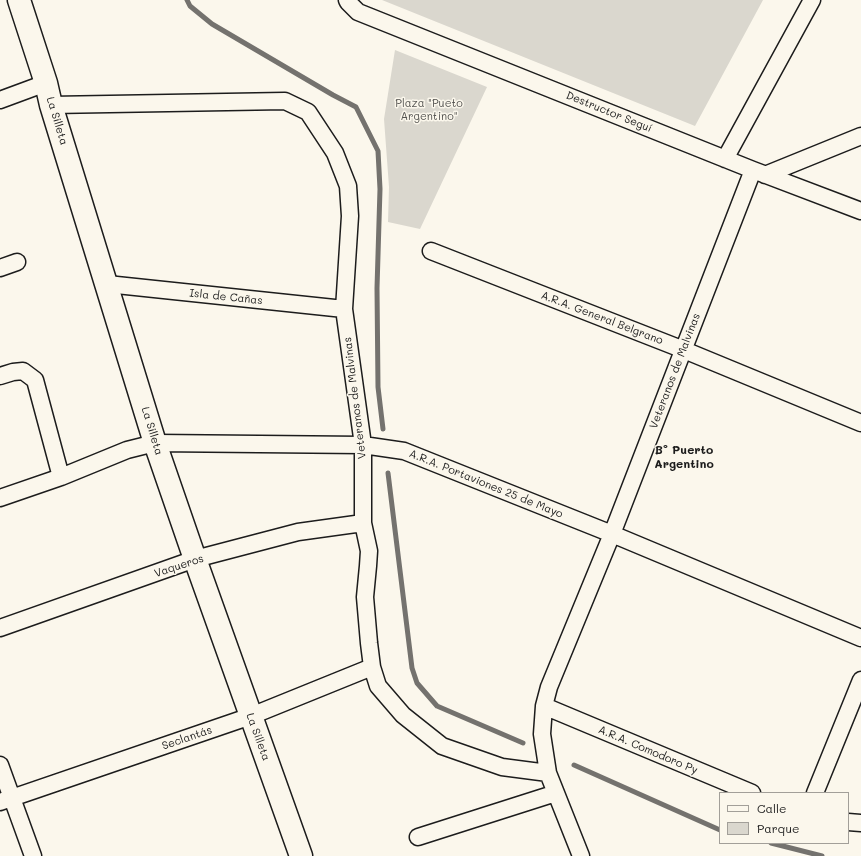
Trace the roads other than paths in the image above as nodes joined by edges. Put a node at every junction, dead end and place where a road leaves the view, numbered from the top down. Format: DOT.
graph roads {
  1 [pos="20,0"];
  2 [pos="347,0"];
  3 [pos="812,0"];
  4 [pos="46,83"];
  5 [pos="0,100"];
  6 [pos="51,105"];
  7 [pos="861,136"];
  8 [pos="725,159"];
  9 [pos="759,172"];
  10 [pos="861,211"];
  11 [pos="431,251"];
  12 [pos="17,262"];
  13 [pos="0,268"];
  14 [pos="107,284"];
  15 [pos="344,309"];
  16 [pos="684,350"];
  17 [pos="0,376"];
  18 [pos="861,423"];
  19 [pos="155,443"];
  20 [pos="363,445"];
  21 [pos="61,477"];
  22 [pos="0,498"];
  23 [pos="363,523"];
  24 [pos="612,534"];
  25 [pos="195,559"];
  26 [pos="0,628"];
  27 [pos="861,638"];
  28 [pos="372,667"];
  29 [pos="861,680"];
  30 [pos="544,706"];
  31 [pos="251,716"];
  32 [pos="0,765"];
  33 [pos="548,773"];
  34 [pos="750,792"];
  35 [pos="815,792"];
  36 [pos="556,793"];
  37 [pos="6,800"];
  38 [pos="849,822"];
  39 [pos="861,823"];
  40 [pos="418,837"];
  41 [pos="33,856"];
  42 [pos="301,856"];
  43 [pos="581,856"];
  1 -- 4 [label="street, La Silleta"];
  2 -- 8 [label="street, Destructor Seguí"];
  3 -- 8 [label="street"];
  4 -- 5 [label="street"];
  4 -- 6 [label="street, La Silleta"];
  6 -- 14 [label="street, La Silleta"];
  6 -- 15 [label="street, Veteranos de Malvinas"];
  7 -- 9 [label="street"];
  8 -- 9 [label="street, Destructor Seguí"];
  9 -- 10 [label="street, Destructor Seguí"];
  9 -- 16 [label="street, Veteranos de Malvinas"];
  11 -- 16 [label="street, A.R.A. General Belgrano"];
  12 -- 13 [label="street"];
  14 -- 15 [label="street, Isla de Cañas"];
  14 -- 19 [label="street, La Silleta"];
  15 -- 20 [label="street, Veteranos de Malvinas"];
  16 -- 18 [label="street, A.R.A. General Belgrano"];
  16 -- 24 [label="street, Veteranos de Malvinas"];
  17 -- 21 [label="street"];
  19 -- 20 [label="street, A.R.A. Portaviones 25 de Mayo"];
  19 -- 21 [label="street, A.R.A. Portaviones 25 de Mayo"];
  19 -- 25 [label="street, La Silleta"];
  20 -- 23 [label="street, Veteranos de Malvinas"];
  20 -- 24 [label="street, A.R.A. Portaviones 25 de Mayo"];
  21 -- 22 [label="street, A.R.A. Portaviones 25 de Mayo"];
  23 -- 25 [label="street, Vaqueros"];
  23 -- 28 [label="street, Veteranos de Malvinas"];
  24 -- 27 [label="street, A.R.A. Portaviones 25 de Mayo"];
  24 -- 30 [label="street, Veteranos de Malvinas"];
  25 -- 26 [label="street, Vaqueros"];
  25 -- 31 [label="street, La Silleta"];
  28 -- 31 [label="street, Seclantás"];
  28 -- 33 [label="street, Veteranos de Malvinas"];
  29 -- 35 [label="street"];
  30 -- 33 [label="street, Veteranos de Malvinas"];
  30 -- 34 [label="street, A.R.A. Comodoro Py"];
  31 -- 37 [label="street, Seclantás"];
  31 -- 42 [label="street, La Silleta"];
  32 -- 37 [label="street"];
  33 -- 36 [label="street, Veteranos de Malvinas"];
  36 -- 40 [label="street"];
  36 -- 43 [label="street, Veteranos de Malvinas"];
  37 -- 41 [label="street"];
  38 -- 39 [label="street"];
}
